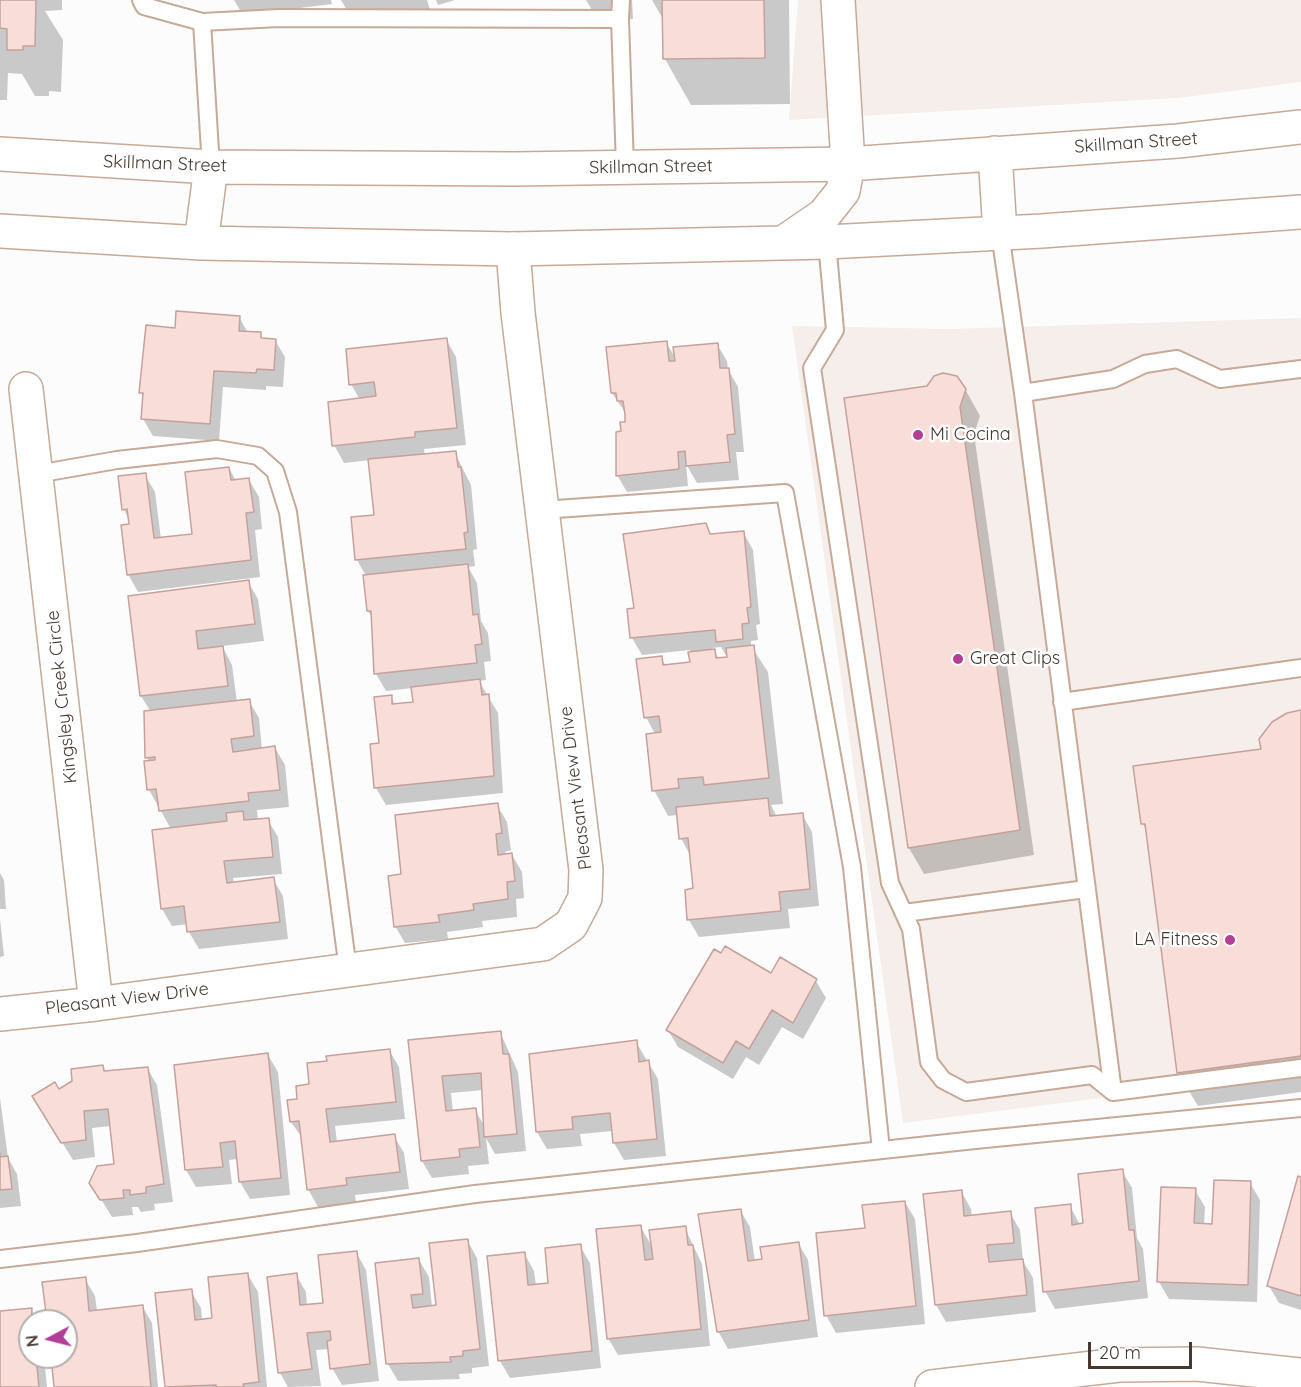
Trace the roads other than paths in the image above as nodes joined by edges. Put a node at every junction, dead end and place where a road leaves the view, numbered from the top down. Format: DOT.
graph roads {
  1 [pos="141,0"];
  2 [pos="621,0"];
  3 [pos="838,0"];
  4 [pos="620,19"];
  5 [pos="202,22"];
  6 [pos="1301,127"];
  7 [pos="995,153"];
  8 [pos="0,154"];
  9 [pos="848,164"];
  10 [pos="211,166"];
  11 [pos="625,167"];
  12 [pos="1301,212"];
  13 [pos="0,231"];
  14 [pos="1000,233"];
  15 [pos="826,242"];
  16 [pos="201,243"];
  17 [pos="781,244"];
  18 [pos="513,249"];
  19 [pos="1301,369"];
  20 [pos="26,389"];
  21 [pos="1023,393"];
  22 [pos="37,474"];
  23 [pos="542,510"];
  24 [pos="1301,668"];
  25 [pos="1062,702"];
  26 [pos="1086,889"];
  27 [pos="904,913"];
  28 [pos="348,969"];
  29 [pos="96,1004"];
  30 [pos="0,1014"];
  31 [pos="1301,1068"];
  32 [pos="1113,1092"];
  33 [pos="1301,1108"];
  34 [pos="881,1150"];
  35 [pos="0,1259"];
  36 [pos="1301,1375"];
  37 [pos="932,1387"];
  1 -- 5 [label="lane"];
  2 -- 4 [label="lane"];
  3 -- 9 [label="main road"];
  4 -- 5 [label="lane"];
  4 -- 11 [label="lane"];
  5 -- 10 [label="lane"];
  6 -- 7 [label="main road, Skillman Street"];
  7 -- 9 [label="main road, Skillman Street"];
  7 -- 14 [label="main road"];
  8 -- 10 [label="main road, Skillman Street"];
  9 -- 11 [label="main road, Skillman Street"];
  9 -- 17 [label="main road"];
  10 -- 11 [label="main road, Skillman Street"];
  10 -- 16 [label="main road"];
  12 -- 14 [label="main road"];
  13 -- 16 [label="main road"];
  14 -- 15 [label="main road"];
  14 -- 21 [label="lane"];
  15 -- 17 [label="main road"];
  15 -- 27 [label="lane"];
  16 -- 18 [label="main road"];
  17 -- 18 [label="main road"];
  18 -- 23 [label="main road, Pleasant View Drive"];
  19 -- 21 [label="lane"];
  20 -- 22 [label="main road, Kingsley Creek Circle"];
  21 -- 25 [label="lane"];
  22 -- 28 [label="lane"];
  22 -- 29 [label="main road, Kingsley Creek Circle"];
  23 -- 28 [label="main road, Pleasant View Drive"];
  23 -- 34 [label="lane"];
  24 -- 25 [label="lane"];
  25 -- 26 [label="lane"];
  26 -- 27 [label="lane"];
  26 -- 32 [label="lane"];
  27 -- 32 [label="lane"];
  28 -- 29 [label="main road, Pleasant View Drive"];
  29 -- 30 [label="main road, Pleasant View Drive"];
  31 -- 32 [label="lane"];
  33 -- 34 [label="lane"];
  34 -- 35 [label="lane"];
  36 -- 37 [label="main road"];
}
